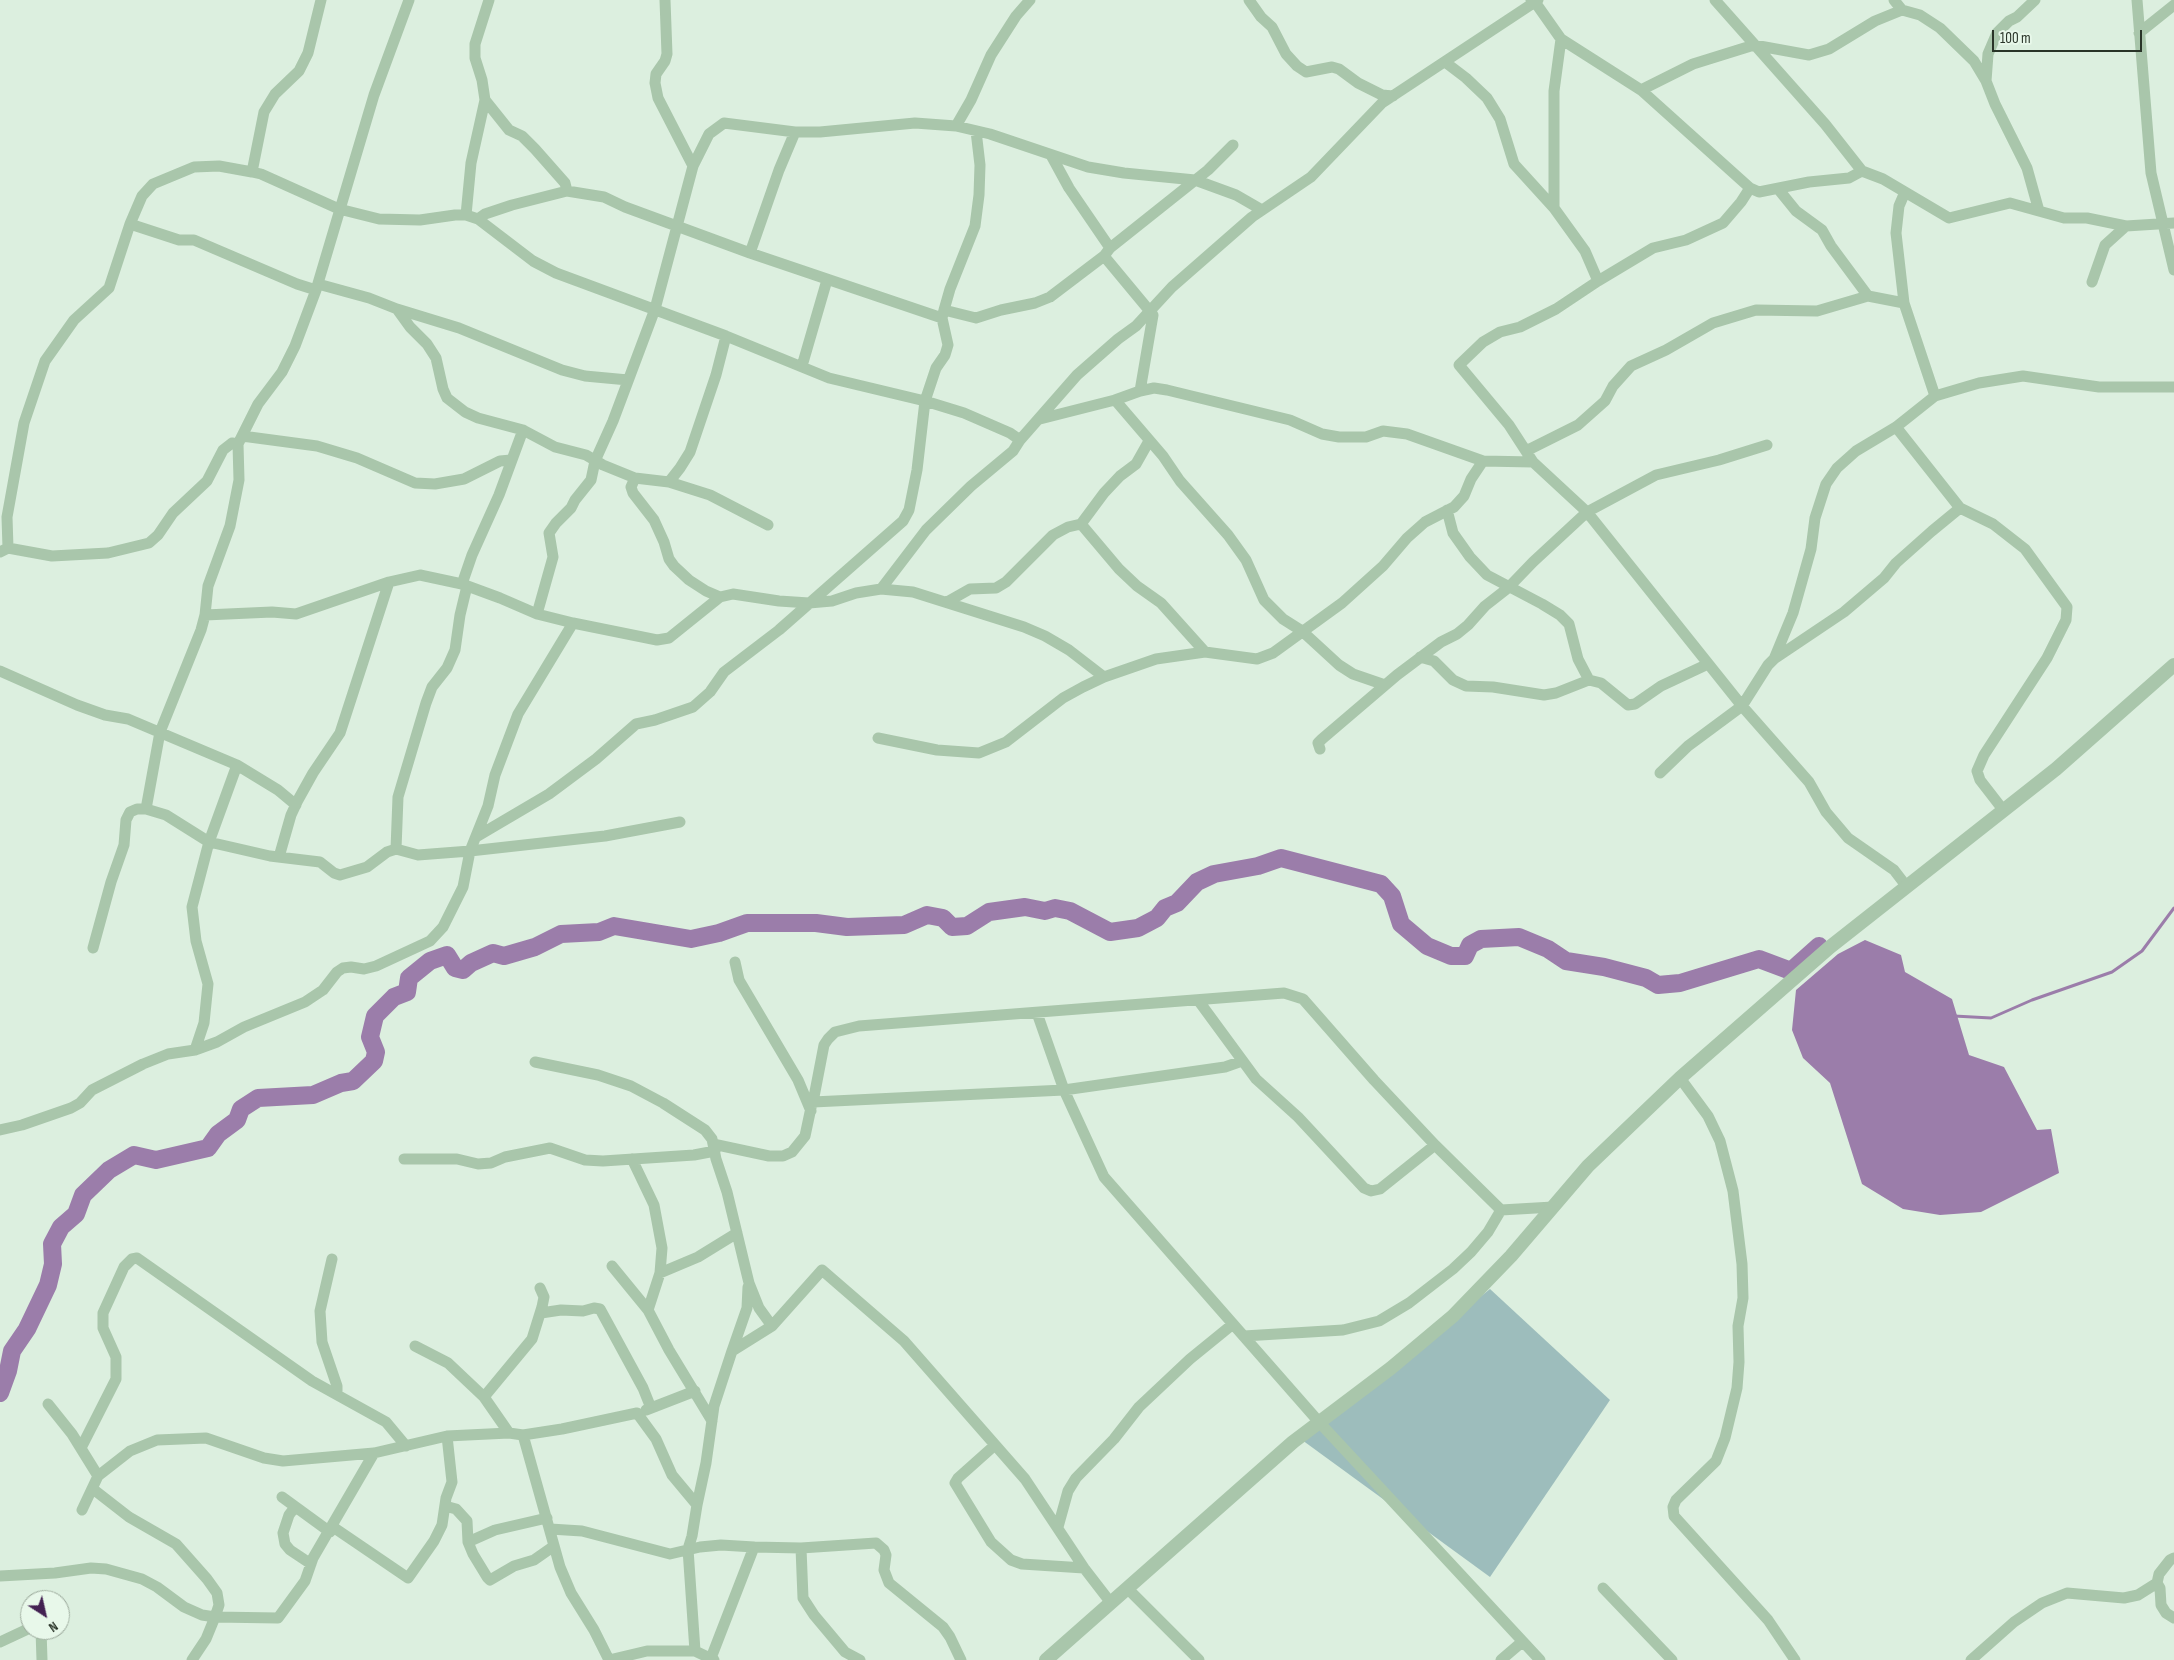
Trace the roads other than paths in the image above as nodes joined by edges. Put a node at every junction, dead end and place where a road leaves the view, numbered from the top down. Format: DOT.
graph roads {
  1 [pos="320,0"];
  2 [pos="409,0"];
  3 [pos="489,0"];
  4 [pos="665,0"];
  5 [pos="1030,0"];
  6 [pos="1249,0"];
  7 [pos="1715,0"];
  8 [pos="1894,0"];
  9 [pos="2035,0"];
  10 [pos="2136,0"];
  11 [pos="1535,1"];
  12 [pos="2174,5"];
  13 [pos="1902,10"];
  14 [pos="2139,34"];
  15 [pos="1561,38"];
  16 [pos="1754,45"];
  17 [pos="1445,62"];
  18 [pos="1986,81"];
  19 [pos="1641,90"];
  20 [pos="1392,96"];
  21 [pos="485,100"];
  22 [pos="956,126"];
  23 [pos="976,131"];
  24 [pos="795,132"];
  25 [pos="1233,145"];
  26 [pos="1051,155"];
  27 [pos="693,166"];
  28 [pos="1862,171"];
  29 [pos="252,172"];
  30 [pos="1195,180"];
  31 [pos="1750,188"];
  32 [pos="1779,190"];
  33 [pos="568,191"];
  34 [pos="1905,192"];
  35 [pos="1554,208"];
  36 [pos="340,209"];
  37 [pos="1262,210"];
  38 [pos="2040,211"];
  39 [pos="466,215"];
  40 [pos="478,219"];
  41 [pos="130,224"];
  42 [pos="2168,224"];
  43 [pos="676,226"];
  44 [pos="2126,226"];
  45 [pos="1107,252"];
  46 [pos="750,253"];
  47 [pos="2174,270"];
  48 [pos="827,280"];
  49 [pos="1598,280"];
  50 [pos="2092,282"];
  51 [pos="317,287"];
  52 [pos="1868,296"];
  53 [pos="1904,303"];
  54 [pos="397,309"];
  55 [pos="655,309"];
  56 [pos="1150,310"];
  57 [pos="943,314"];
  58 [pos="726,336"];
  59 [pos="802,366"];
  60 [pos="628,380"];
  61 [pos="2174,387"];
  62 [pos="1140,391"];
  63 [pos="1935,396"];
  64 [pos="1115,400"];
  65 [pos="926,401"];
  66 [pos="1040,420"];
  67 [pos="1896,427"];
  68 [pos="523,430"];
  69 [pos="240,440"];
  70 [pos="1020,440"];
  71 [pos="1149,441"];
  72 [pos="1767,445"];
  73 [pos="1525,449"];
  74 [pos="511,460"];
  75 [pos="1483,460"];
  76 [pos="595,461"];
  77 [pos="1533,462"];
  78 [pos="635,478"];
  79 [pos="669,482"];
  80 [pos="1960,508"];
  81 [pos="1447,510"];
  82 [pos="1587,512"];
  83 [pos="768,524"];
  84 [pos="1081,524"];
  85 [pos="4,550"];
  86 [pos="389,582"];
  87 [pos="465,585"];
  88 [pos="1508,588"];
  89 [pos="881,589"];
  90 [pos="720,597"];
  91 [pos="947,602"];
  92 [pos="809,603"];
  93 [pos="537,614"];
  94 [pos="205,616"];
  95 [pos="573,623"];
  96 [pos="1302,631"];
  97 [pos="1205,652"];
  98 [pos="1420,657"];
  99 [pos="1774,659"];
  100 [pos="1708,664"];
  101 [pos="2174,665"];
  102 [pos="0,671"];
  103 [pos="1104,677"];
  104 [pos="1589,680"];
  105 [pos="1385,685"];
  106 [pos="1742,706"];
  107 [pos="160,732"];
  108 [pos="878,738"];
  109 [pos="1320,748"];
  110 [pos="237,765"];
  111 [pos="1660,774"];
  112 [pos="296,805"];
  113 [pos="146,809"];
  114 [pos="2004,811"];
  115 [pos="680,822"];
  116 [pos="476,837"];
  117 [pos="209,842"];
  118 [pos="396,850"];
  119 [pos="470,851"];
  120 [pos="280,856"];
  121 [pos="1907,887"];
  122 [pos="93,948"];
  123 [pos="735,962"];
  124 [pos="1198,1000"];
  125 [pos="1037,1013"];
  126 [pos="195,1050"];
  127 [pos="1242,1061"];
  128 [pos="535,1062"];
  129 [pos="1680,1078"];
  130 [pos="1064,1090"];
  131 [pos="812,1106"];
  132 [pos="0,1130"];
  133 [pos="1435,1145"];
  134 [pos="714,1147"];
  135 [pos="404,1159"];
  136 [pos="632,1159"];
  137 [pos="1553,1207"];
  138 [pos="1501,1210"];
  139 [pos="737,1233"];
  140 [pos="332,1259"];
  141 [pos="612,1266"];
  142 [pos="660,1272"];
  143 [pos="749,1283"];
  144 [pos="540,1288"];
  145 [pos="648,1310"];
  146 [pos="541,1313"];
  147 [pos="1233,1324"];
  148 [pos="772,1326"];
  149 [pos="1244,1336"];
  150 [pos="414,1346"];
  151 [pos="732,1352"];
  152 [pos="695,1391"];
  153 [pos="338,1394"];
  154 [pos="484,1397"];
  155 [pos="48,1404"];
  156 [pos="651,1408"];
  157 [pos="637,1413"];
  158 [pos="712,1420"];
  159 [pos="1319,1422"];
  160 [pos="509,1433"];
  161 [pos="523,1435"];
  162 [pos="447,1436"];
  163 [pos="995,1445"];
  164 [pos="406,1446"];
  165 [pos="81,1448"];
  166 [pos="374,1453"];
  167 [pos="98,1476"];
  168 [pos="93,1489"];
  169 [pos="282,1497"];
  170 [pos="445,1506"];
  171 [pos="697,1506"];
  172 [pos="296,1507"];
  173 [pos="82,1510"];
  174 [pos="548,1523"];
  175 [pos="1058,1527"];
  176 [pos="331,1529"];
  177 [pos="468,1542"];
  178 [pos="554,1546"];
  179 [pos="754,1547"];
  180 [pos="801,1548"];
  181 [pos="688,1549"];
  182 [pos="2174,1558"];
  183 [pos="311,1564"];
  184 [pos="1084,1568"];
  185 [pos="0,1576"];
  186 [pos="2157,1583"];
  187 [pos="1603,1588"];
  188 [pos="1128,1589"];
  189 [pos="1111,1603"];
  190 [pos="215,1617"];
  191 [pos="2174,1618"];
  192 [pos="20,1633"];
  193 [pos="41,1640"];
  194 [pos="0,1642"];
  195 [pos="1522,1642"];
  196 [pos="695,1651"];
  197 [pos="712,1659"];
  198 [pos="42,1660"];
  199 [pos="192,1660"];
  200 [pos="609,1660"];
  201 [pos="860,1660"];
  202 [pos="961,1660"];
  203 [pos="1046,1660"];
  204 [pos="1200,1660"];
  205 [pos="1501,1660"];
  206 [pos="1540,1660"];
  207 [pos="1672,1660"];
  208 [pos="1795,1660"];
  209 [pos="1971,1660"];
  1 -- 29 [label="street"];
  2 -- 36 [label="street"];
  3 -- 21 [label="street"];
  4 -- 27 [label="street"];
  5 -- 22 [label="street"];
  6 -- 20 [label="street"];
  7 -- 16 [label="street"];
  8 -- 13 [label="street"];
  9 -- 18 [label="street"];
  10 -- 14 [label="street"];
  11 -- 15 [label="street"];
  11 -- 17 [label="street"];
  12 -- 14 [label="street"];
  13 -- 16 [label="street"];
  13 -- 18 [label="street"];
  14 -- 42 [label="street"];
  15 -- 19 [label="street"];
  15 -- 35 [label="street"];
  16 -- 19 [label="street"];
  16 -- 28 [label="street"];
  17 -- 20 [label="street"];
  17 -- 35 [label="street"];
  18 -- 38 [label="street"];
  19 -- 31 [label="street"];
  20 -- 37 [label="street"];
  21 -- 33 [label="street"];
  21 -- 39 [label="street"];
  22 -- 23 [label="street"];
  22 -- 24 [label="street"];
  23 -- 26 [label="street"];
  23 -- 57 [label="street"];
  24 -- 27 [label="street"];
  24 -- 46 [label="street"];
  25 -- 30 [label="street"];
  26 -- 30 [label="street"];
  26 -- 45 [label="street"];
  27 -- 43 [label="street"];
  28 -- 32 [label="street"];
  28 -- 34 [label="street"];
  29 -- 36 [label="street"];
  29 -- 41 [label="street"];
  30 -- 37 [label="street"];
  30 -- 45 [label="street"];
  31 -- 32 [label="street"];
  31 -- 49 [label="street"];
  32 -- 52 [label="street"];
  33 -- 40 [label="street"];
  33 -- 43 [label="street"];
  34 -- 38 [label="street"];
  34 -- 53 [label="street"];
  35 -- 49 [label="street"];
  36 -- 39 [label="street"];
  36 -- 51 [label="street"];
  37 -- 56 [label="street"];
  38 -- 44 [label="street"];
  39 -- 40 [label="street"];
  40 -- 55 [label="street"];
  41 -- 51 [label="street"];
  41 -- 85 [label="street"];
  42 -- 44 [label="street"];
  42 -- 47 [label="street"];
  43 -- 46 [label="street"];
  43 -- 55 [label="street"];
  44 -- 50 [label="street"];
  45 -- 56 [label="street"];
  45 -- 57 [label="street"];
  46 -- 48 [label="street"];
  48 -- 57 [label="street"];
  48 -- 59 [label="street"];
  49 -- 73 [label="street"];
  51 -- 54 [label="street"];
  51 -- 69 [label="street"];
  52 -- 53 [label="street"];
  52 -- 73 [label="street"];
  53 -- 63 [label="street"];
  54 -- 60 [label="street"];
  54 -- 68 [label="street"];
  55 -- 58 [label="street"];
  55 -- 60 [label="street"];
  56 -- 62 [label="street"];
  56 -- 66 [label="street"];
  57 -- 65 [label="street"];
  58 -- 59 [label="street"];
  58 -- 79 [label="street"];
  59 -- 65 [label="street"];
  60 -- 76 [label="street"];
  61 -- 63 [label="street"];
  62 -- 64 [label="street"];
  62 -- 75 [label="street"];
  63 -- 67 [label="street"];
  64 -- 66 [label="street"];
  64 -- 71 [label="street"];
  65 -- 70 [label="street"];
  65 -- 92 [label="street"];
  66 -- 70 [label="street"];
  67 -- 80 [label="street"];
  67 -- 99 [label="street"];
  68 -- 74 [label="street"];
  68 -- 76 [label="street"];
  69 -- 74 [label="street"];
  69 -- 85 [label="street"];
  69 -- 94 [label="street"];
  70 -- 89 [label="street"];
  71 -- 84 [label="street"];
  71 -- 96 [label="street"];
  72 -- 82 [label="street"];
  73 -- 77 [label="street"];
  74 -- 87 [label="street"];
  75 -- 77 [label="street"];
  75 -- 81 [label="street"];
  76 -- 78 [label="street"];
  76 -- 93 [label="street"];
  77 -- 82 [label="street"];
  78 -- 79 [label="street"];
  78 -- 90 [label="street"];
  79 -- 83 [label="street"];
  80 -- 99 [label="street"];
  80 -- 114 [label="street"];
  81 -- 88 [label="street"];
  81 -- 96 [label="street"];
  82 -- 88 [label="street"];
  82 -- 100 [label="street"];
  84 -- 91 [label="street"];
  84 -- 97 [label="street"];
  86 -- 87 [label="street"];
  86 -- 94 [label="street"];
  86 -- 112 [label="street"];
  87 -- 93 [label="street"];
  87 -- 118 [label="street"];
  88 -- 98 [label="street"];
  88 -- 104 [label="street"];
  89 -- 91 [label="street"];
  89 -- 92 [label="street"];
  90 -- 92 [label="street"];
  90 -- 95 [label="street"];
  91 -- 103 [label="street"];
  92 -- 116 [label="street"];
  93 -- 95 [label="street"];
  94 -- 107 [label="street"];
  95 -- 116 [label="street"];
  96 -- 97 [label="street"];
  96 -- 105 [label="street"];
  97 -- 103 [label="street"];
  98 -- 104 [label="street"];
  98 -- 105 [label="street"];
  99 -- 106 [label="street"];
  100 -- 104 [label="street"];
  100 -- 106 [label="street"];
  101 -- 114 [label="street"];
  102 -- 107 [label="street"];
  103 -- 108 [label="street"];
  105 -- 109 [label="street"];
  106 -- 111 [label="street"];
  106 -- 121 [label="street"];
  107 -- 110 [label="street"];
  107 -- 113 [label="street"];
  110 -- 112 [label="street"];
  110 -- 117 [label="street"];
  112 -- 120 [label="street"];
  113 -- 117 [label="street"];
  113 -- 122 [label="street"];
  114 -- 121 [label="street"];
  115 -- 119 [label="street"];
  116 -- 119 [label="street"];
  117 -- 120 [label="street"];
  117 -- 126 [label="street"];
  118 -- 119 [label="street"];
  118 -- 120 [label="street"];
  119 -- 126 [label="street"];
  121 -- 129 [label="street"];
  123 -- 131 [label="street"];
  124 -- 125 [label="street"];
  124 -- 127 [label="street"];
  124 -- 133 [label="street"];
  125 -- 130 [label="street"];
  125 -- 131 [label="street"];
  126 -- 132 [label="street"];
  127 -- 130 [label="street"];
  127 -- 133 [label="street"];
  128 -- 134 [label="street"];
  129 -- 137 [label="street"];
  129 -- 208 [label="street"];
  130 -- 131 [label="street"];
  130 -- 147 [label="street"];
  131 -- 134 [label="street"];
  133 -- 138 [label="street"];
  134 -- 136 [label="street"];
  134 -- 139 [label="street"];
  135 -- 136 [label="street"];
  136 -- 142 [label="street"];
  137 -- 138 [label="street"];
  137 -- 159 [label="street"];
  138 -- 149 [label="street"];
  139 -- 142 [label="street"];
  139 -- 143 [label="street"];
  140 -- 153 [label="street"];
  141 -- 145 [label="street"];
  142 -- 145 [label="street"];
  143 -- 148 [label="street"];
  143 -- 151 [label="street"];
  144 -- 146 [label="street"];
  145 -- 152 [label="street"];
  146 -- 154 [label="street"];
  146 -- 156 [label="street"];
  147 -- 149 [label="street"];
  147 -- 175 [label="street"];
  148 -- 151 [label="street"];
  148 -- 163 [label="street"];
  149 -- 159 [label="street"];
  150 -- 154 [label="street"];
  151 -- 158 [label="street"];
  152 -- 156 [label="street"];
  152 -- 158 [label="street"];
  153 -- 164 [label="street"];
  153 -- 165 [label="street"];
  154 -- 160 [label="street"];
  155 -- 165 [label="street"];
  156 -- 157 [label="street"];
  157 -- 161 [label="street"];
  157 -- 171 [label="street"];
  158 -- 171 [label="street"];
  159 -- 188 [label="street"];
  159 -- 195 [label="street"];
  160 -- 161 [label="street"];
  160 -- 162 [label="street"];
  161 -- 174 [label="street"];
  162 -- 164 [label="street"];
  162 -- 170 [label="street"];
  163 -- 175 [label="street"];
  163 -- 184 [label="street"];
  164 -- 166 [label="street"];
  165 -- 167 [label="street"];
  166 -- 167 [label="street"];
  166 -- 176 [label="street"];
  167 -- 168 [label="street"];
  168 -- 173 [label="street"];
  168 -- 190 [label="street"];
  169 -- 172 [label="street"];
  170 -- 176 [label="street"];
  170 -- 177 [label="street"];
  171 -- 181 [label="street"];
  172 -- 176 [label="street"];
  172 -- 183 [label="street"];
  174 -- 177 [label="street"];
  174 -- 178 [label="street"];
  174 -- 181 [label="street"];
  175 -- 184 [label="street"];
  176 -- 183 [label="street"];
  177 -- 178 [label="street"];
  178 -- 200 [label="street"];
  179 -- 180 [label="street"];
  179 -- 181 [label="street"];
  179 -- 197 [label="street"];
  180 -- 201 [label="street"];
  180 -- 202 [label="street"];
  181 -- 196 [label="street"];
  182 -- 186 [label="street"];
  183 -- 190 [label="street"];
  184 -- 189 [label="street"];
  185 -- 190 [label="street"];
  186 -- 191 [label="street"];
  186 -- 209 [label="street"];
  187 -- 207 [label="street"];
  188 -- 189 [label="street"];
  188 -- 204 [label="street"];
  189 -- 203 [label="street"];
  190 -- 199 [label="street"];
  192 -- 194 [label="street"];
  193 -- 198 [label="street"];
  195 -- 205 [label="street"];
  195 -- 206 [label="street"];
  196 -- 197 [label="street"];
  196 -- 200 [label="street"];
}
